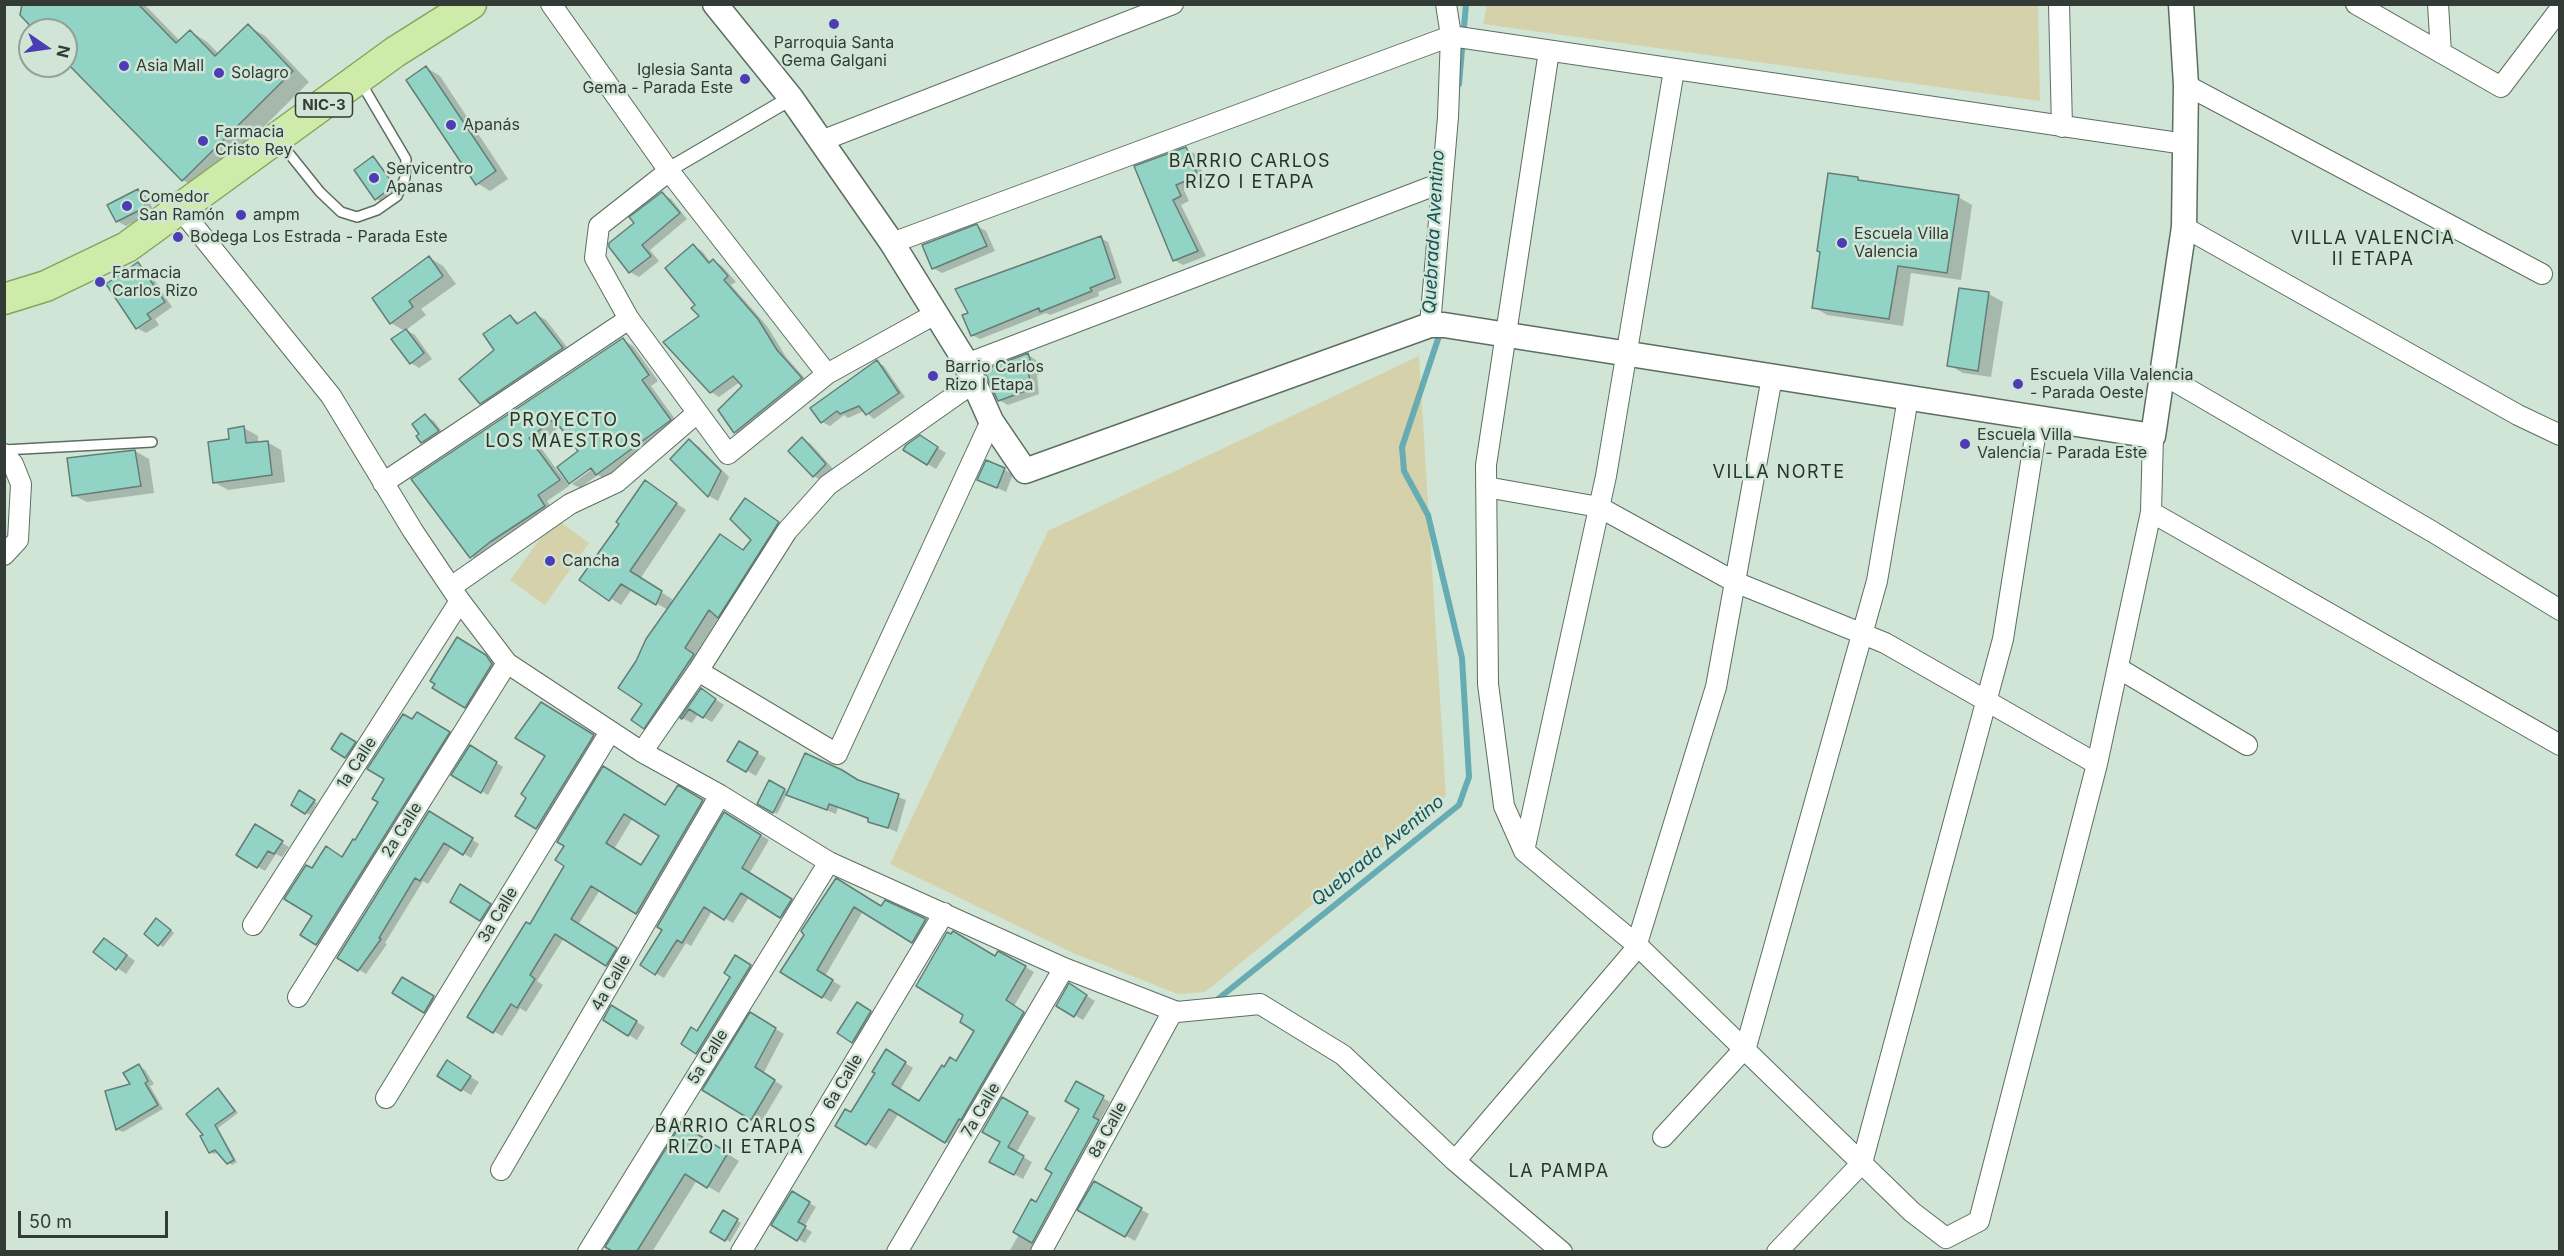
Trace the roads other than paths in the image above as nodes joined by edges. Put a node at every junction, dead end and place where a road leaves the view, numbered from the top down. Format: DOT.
graph roads {
  1 [pos="471,4"];
  2 [pos="551,4"];
  3 [pos="715,4"];
  4 [pos="1173,4"];
  5 [pos="1446,4"];
  6 [pos="2059,4"];
  7 [pos="2181,4"];
  8 [pos="2356,4"];
  9 [pos="2438,4"];
  10 [pos="2559,9"];
  11 [pos="1451,36"];
  12 [pos="1549,51"];
  13 [pos="2441,53"];
  14 [pos="1674,70"];
  15 [pos="359,79"];
  16 [pos="2186,85"];
  17 [pos="791,98"];
  18 [pos="2061,127"];
  19 [pos="277,139"];
  20 [pos="821,141"];
  21 [pos="2185,144"];
  22 [pos="668,171"];
  23 [pos="1441,183"];
  24 [pos="181,210"];
  25 [pos="2184,227"];
  26 [pos="892,243"];
  27 [pos="2542,274"];
  28 [pos="4,299"];
  29 [pos="937,313"];
  30 [pos="628,319"];
  31 [pos="1430,325"];
  32 [pos="1506,334"];
  33 [pos="1626,354"];
  34 [pos="970,373"];
  35 [pos="826,374"];
  36 [pos="2164,375"];
  37 [pos="1772,376"];
  38 [pos="1908,398"];
  39 [pos="697,412"];
  40 [pos="2038,418"];
  41 [pos="991,421"];
  42 [pos="2559,435"];
  43 [pos="2153,436"];
  44 [pos="152,442"];
  45 [pos="4,452"];
  46 [pos="383,483"];
  47 [pos="1486,487"];
  48 [pos="1599,507"];
  49 [pos="2151,512"];
  50 [pos="4,555"];
  51 [pos="1735,582"];
  52 [pos="456,594"];
  53 [pos="2559,610"];
  54 [pos="1862,634"];
  55 [pos="507,663"];
  56 [pos="2118,668"];
  57 [pos="698,671"];
  58 [pos="1986,700"];
  59 [pos="610,732"];
  60 [pos="2559,744"];
  61 [pos="2247,745"];
  62 [pos="642,752"];
  63 [pos="2097,764"];
  64 [pos="720,795"];
  65 [pos="1524,851"];
  66 [pos="829,862"];
  67 [pos="944,913"];
  68 [pos="253,925"];
  69 [pos="1637,945"];
  70 [pos="1064,968"];
  71 [pos="298,997"];
  72 [pos="1177,1012"];
  73 [pos="1744,1049"];
  74 [pos="386,1098"];
  75 [pos="1663,1137"];
  76 [pos="1455,1161"];
  77 [pos="1862,1163"];
  78 [pos="501,1170"];
  79 [pos="588,1251"];
  80 [pos="741,1251"];
  81 [pos="897,1251"];
  82 [pos="1041,1251"];
  83 [pos="1562,1251"];
  84 [pos="1777,1251"];
  1 -- 15 [label="main road, NIC-3"];
  2 -- 22 [label="street"];
  3 -- 17 [label="street"];
  4 -- 20 [label="street"];
  5 -- 11 [label="street"];
  6 -- 18 [label="street"];
  7 -- 16 [label="street"];
  8 -- 13 [label="street"];
  9 -- 13 [label="street"];
  10 -- 13 [label="street"];
  11 -- 12 [label="street"];
  11 -- 23 [label="street"];
  11 -- 26 [label="street"];
  12 -- 14 [label="street"];
  12 -- 32 [label="street"];
  14 -- 18 [label="street"];
  14 -- 33 [label="street"];
  15 -- 19 [label="main road, NIC-3"];
  15 -- 19 [label="lane"];
  16 -- 21 [label="street"];
  16 -- 27 [label="street"];
  17 -- 20 [label="street"];
  17 -- 22 [label="street"];
  18 -- 21 [label="street"];
  19 -- 24 [label="main road, NIC-3"];
  20 -- 26 [label="street"];
  21 -- 25 [label="street"];
  22 -- 30 [label="street"];
  22 -- 35 [label="street"];
  23 -- 31 [label="street"];
  23 -- 34 [label="street"];
  24 -- 28 [label="main road, NIC-3"];
  24 -- 46 [label="street"];
  25 -- 36 [label="street"];
  25 -- 42 [label="street"];
  26 -- 29 [label="street"];
  29 -- 34 [label="street"];
  29 -- 35 [label="street"];
  30 -- 39 [label="street"];
  30 -- 46 [label="street"];
  31 -- 32 [label="street"];
  31 -- 41 [label="street"];
  32 -- 33 [label="street"];
  32 -- 47 [label="street"];
  33 -- 37 [label="street"];
  33 -- 48 [label="street"];
  34 -- 41 [label="street"];
  34 -- 57 [label="street"];
  35 -- 39 [label="street"];
  36 -- 43 [label="street"];
  36 -- 53 [label="street"];
  37 -- 38 [label="street"];
  37 -- 51 [label="street"];
  38 -- 40 [label="street"];
  38 -- 54 [label="street"];
  39 -- 52 [label="street"];
  40 -- 43 [label="street"];
  40 -- 58 [label="street"];
  41 -- 57 [label="street"];
  43 -- 49 [label="street"];
  44 -- 45 [label="lane"];
  45 -- 50 [label="street"];
  46 -- 52 [label="street"];
  47 -- 48 [label="street"];
  47 -- 65 [label="street"];
  48 -- 51 [label="street"];
  48 -- 65 [label="street"];
  49 -- 56 [label="street"];
  49 -- 60 [label="street"];
  51 -- 54 [label="street"];
  51 -- 69 [label="street"];
  52 -- 55 [label="street"];
  52 -- 68 [label="street, 1a Calle"];
  54 -- 58 [label="street"];
  54 -- 73 [label="street"];
  55 -- 59 [label="street"];
  55 -- 71 [label="street, 2a Calle"];
  56 -- 61 [label="street"];
  56 -- 63 [label="street"];
  57 -- 62 [label="street"];
  58 -- 63 [label="street"];
  58 -- 77 [label="street"];
  59 -- 62 [label="street"];
  59 -- 74 [label="street, 3a Calle"];
  62 -- 64 [label="street"];
  63 -- 77 [label="street"];
  64 -- 66 [label="street"];
  64 -- 78 [label="street, 4a Calle"];
  65 -- 69 [label="street"];
  66 -- 67 [label="street"];
  66 -- 79 [label="street, 5a Calle"];
  67 -- 70 [label="street"];
  67 -- 80 [label="street, 6a Calle"];
  69 -- 73 [label="street"];
  69 -- 76 [label="street"];
  70 -- 72 [label="street"];
  70 -- 81 [label="street, 7a Calle"];
  72 -- 76 [label="street"];
  72 -- 82 [label="street, 8a Calle"];
  73 -- 75 [label="street"];
  73 -- 77 [label="street"];
  76 -- 83 [label="street"];
  77 -- 84 [label="street"];
}
